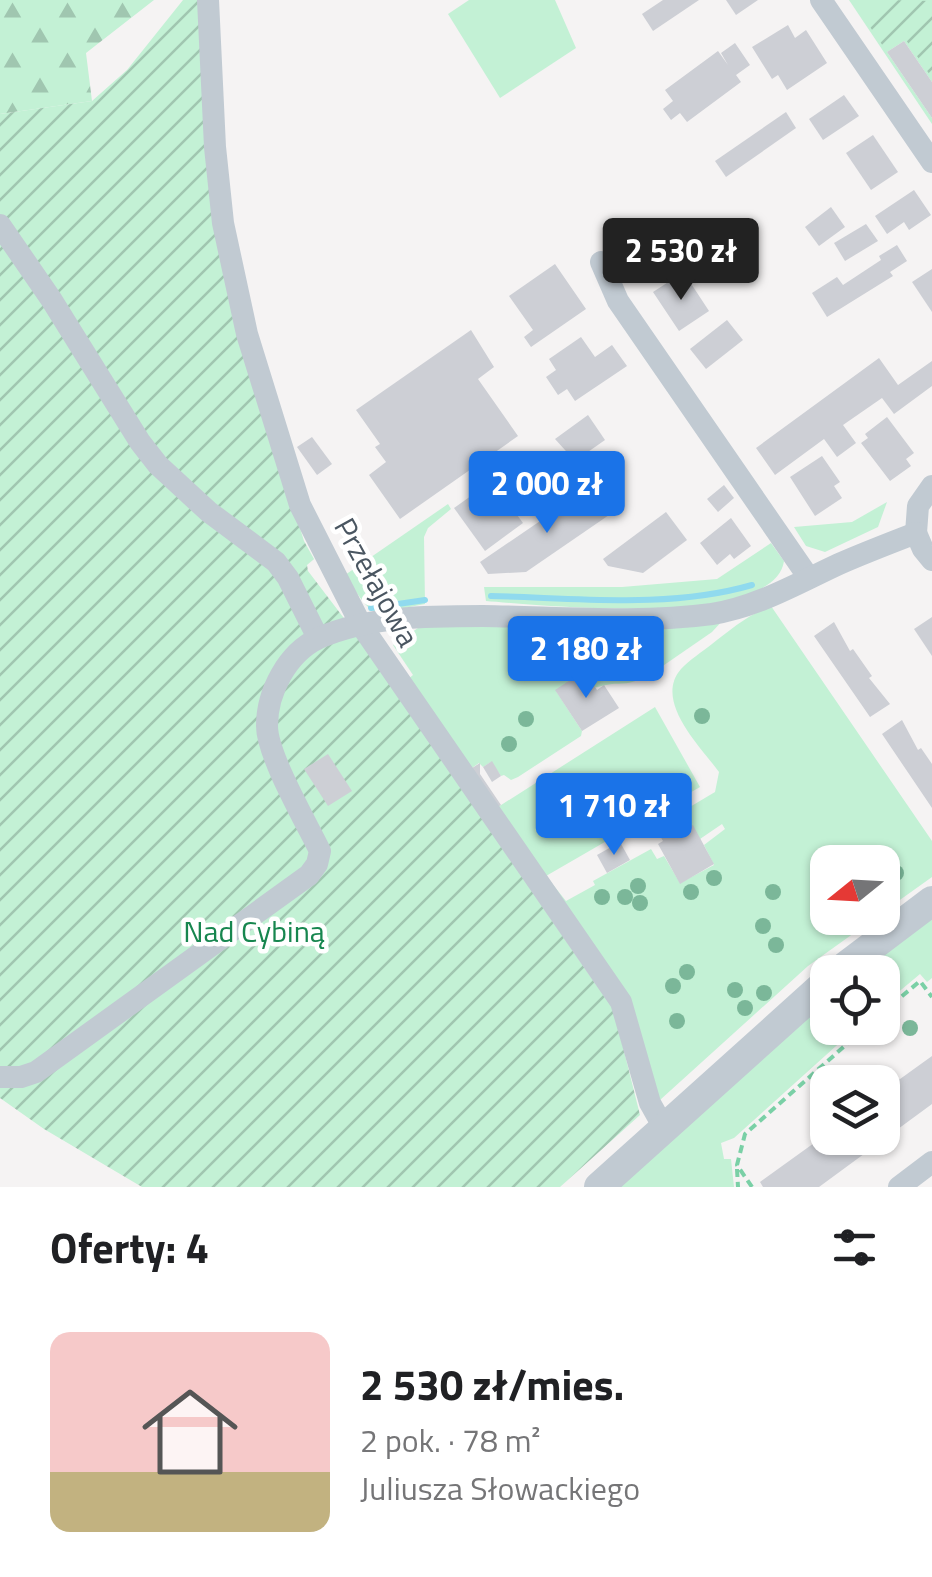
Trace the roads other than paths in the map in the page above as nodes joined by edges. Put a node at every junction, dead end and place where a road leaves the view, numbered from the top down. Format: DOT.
graph roads {
  1 [pos="208,0"];
  2 [pos="821,0"];
  3 [pos="932,162"];
  4 [pos="0,225"];
  5 [pos="601,262"];
  6 [pos="932,486"];
  7 [pos="916,533"];
  8 [pos="932,560"];
  9 [pos="809,578"];
  10 [pos="361,625"];
  11 [pos="318,638"];
  12 [pos="932,902"];
  13 [pos="861,955"];
  14 [pos="810,997"];
  15 [pos="0,1077"];
  16 [pos="664,1128"];
  17 [pos="932,1162"];
  18 [pos="599,1187"];
  19 [pos="899,1187"];
  1 -- 10 [label="street, Przełajowa"];
  2 -- 3 [label="street"];
  4 -- 11 [label="street"];
  5 -- 9 [label="street"];
  6 -- 7 [label="street"];
  7 -- 8 [label="street"];
  7 -- 9 [label="street"];
  9 -- 10 [label="street"];
  10 -- 11 [label="street"];
  10 -- 16 [label="street, Przełajowa"];
  11 -- 15 [label="street"];
  12 -- 13 [label="street"];
  14 -- 16 [label="street"];
  16 -- 18 [label="street"];
  17 -- 19 [label="street"];
}
